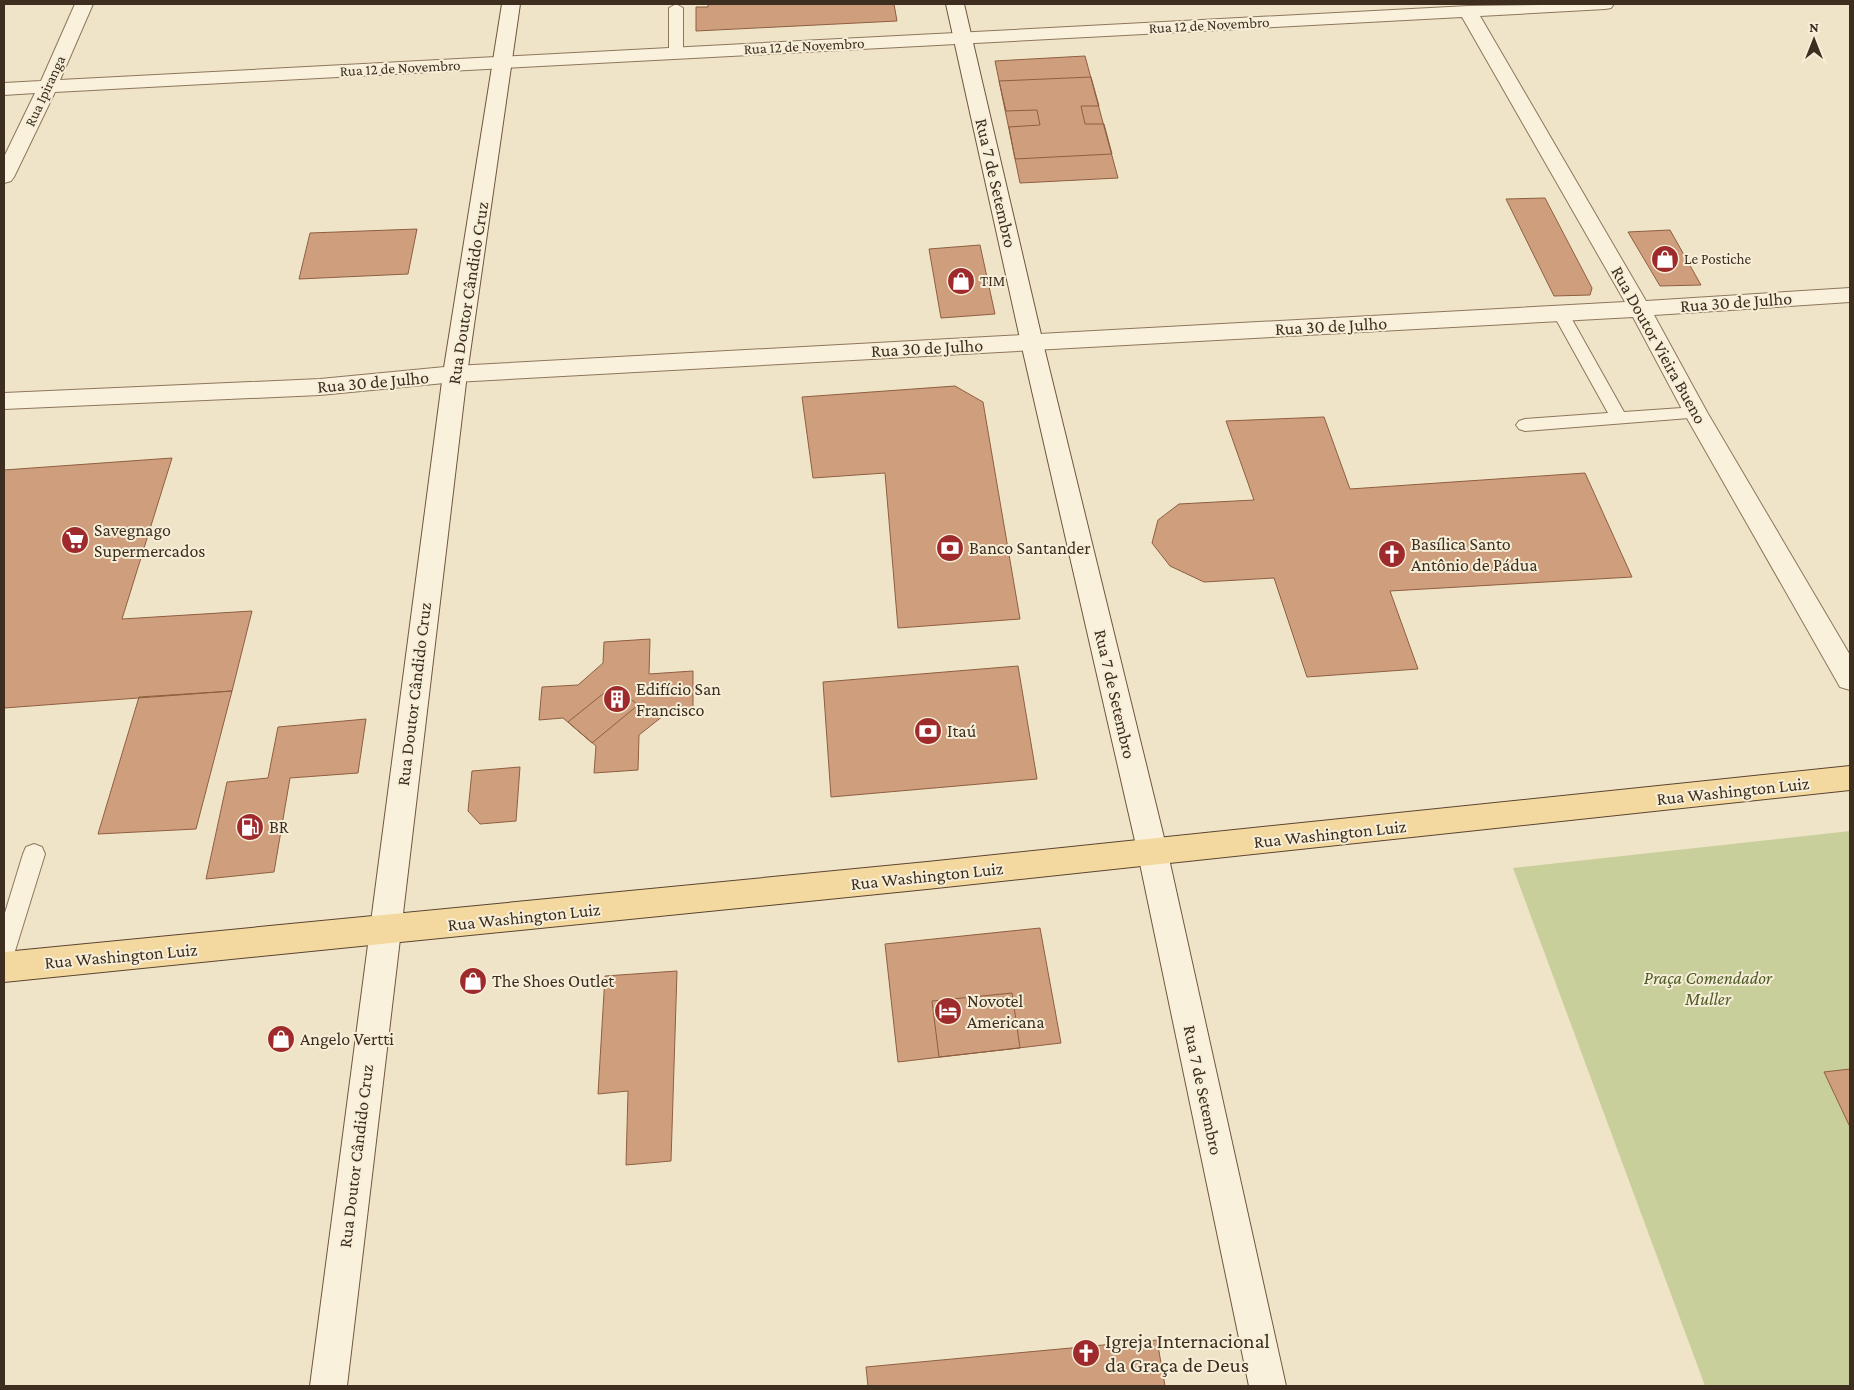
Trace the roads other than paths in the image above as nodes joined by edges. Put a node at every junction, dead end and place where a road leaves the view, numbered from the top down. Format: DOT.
graph roads {
  1 [pos="84,4"];
  2 [pos="511,4"];
  3 [pos="955,4"];
  4 [pos="1605,4"];
  5 [pos="676,8"];
  6 [pos="1334,11"];
  7 [pos="1468,11"];
  8 [pos="963,38"];
  9 [pos="676,53"];
  10 [pos="503,62"];
  11 [pos="48,87"];
  12 [pos="4,89"];
  13 [pos="4,177"];
  14 [pos="1850,295"];
  15 [pos="1640,309"];
  16 [pos="1561,314"];
  17 [pos="1032,343"];
  18 [pos="455,374"];
  19 [pos="4,401"];
  20 [pos="1696,412"];
  21 [pos="1619,418"];
  22 [pos="1525,425"];
  23 [pos="1850,679"];
  24 [pos="1850,778"];
  25 [pos="34,854"];
  26 [pos="1153,854"];
  27 [pos="384,931"];
  28 [pos="4,951"];
  29 [pos="4,967"];
  30 [pos="328,1386"];
  31 [pos="1268,1386"];
  1 -- 11 [label="street, Rua Ipiranga"];
  2 -- 10 [label="street, Rua Doutor Cândido Cruz"];
  3 -- 8 [label="street, Rua 7 de Setembro"];
  4 -- 7 [label="street, Rua 12 de Novembro"];
  5 -- 9 [label="lane"];
  6 -- 7 [label="street, Rua 12 de Novembro"];
  6 -- 8 [label="street, Rua 12 de Novembro"];
  7 -- 15 [label="street, Rua Doutor Vieira Bueno"];
  8 -- 9 [label="street, Rua 12 de Novembro"];
  8 -- 17 [label="street, Rua 7 de Setembro"];
  9 -- 10 [label="street, Rua 12 de Novembro"];
  10 -- 11 [label="street, Rua 12 de Novembro"];
  10 -- 18 [label="street, Rua Doutor Cândido Cruz"];
  11 -- 12 [label="street, Rua 12 de Novembro"];
  11 -- 13 [label="street, Rua Ipiranga"];
  14 -- 15 [label="street, Rua 30 de Julho"];
  15 -- 16 [label="street, Rua 30 de Julho"];
  15 -- 20 [label="street, Rua Doutor Vieira Bueno"];
  16 -- 17 [label="street, Rua 30 de Julho"];
  16 -- 21 [label="lane"];
  17 -- 18 [label="street, Rua 30 de Julho"];
  17 -- 26 [label="street, Rua 7 de Setembro"];
  18 -- 19 [label="street, Rua 30 de Julho"];
  18 -- 27 [label="street, Rua Doutor Cândido Cruz"];
  20 -- 21 [label="lane"];
  20 -- 23 [label="street, Rua Doutor Vieira Bueno"];
  21 -- 22 [label="lane"];
  24 -- 26 [label="main road, Rua Washington Luiz"];
  25 -- 28 [label="lane"];
  26 -- 27 [label="main road, Rua Washington Luiz"];
  26 -- 31 [label="street, Rua 7 de Setembro"];
  27 -- 29 [label="main road, Rua Washington Luiz"];
  27 -- 30 [label="street, Rua Doutor Cândido Cruz"];
}
